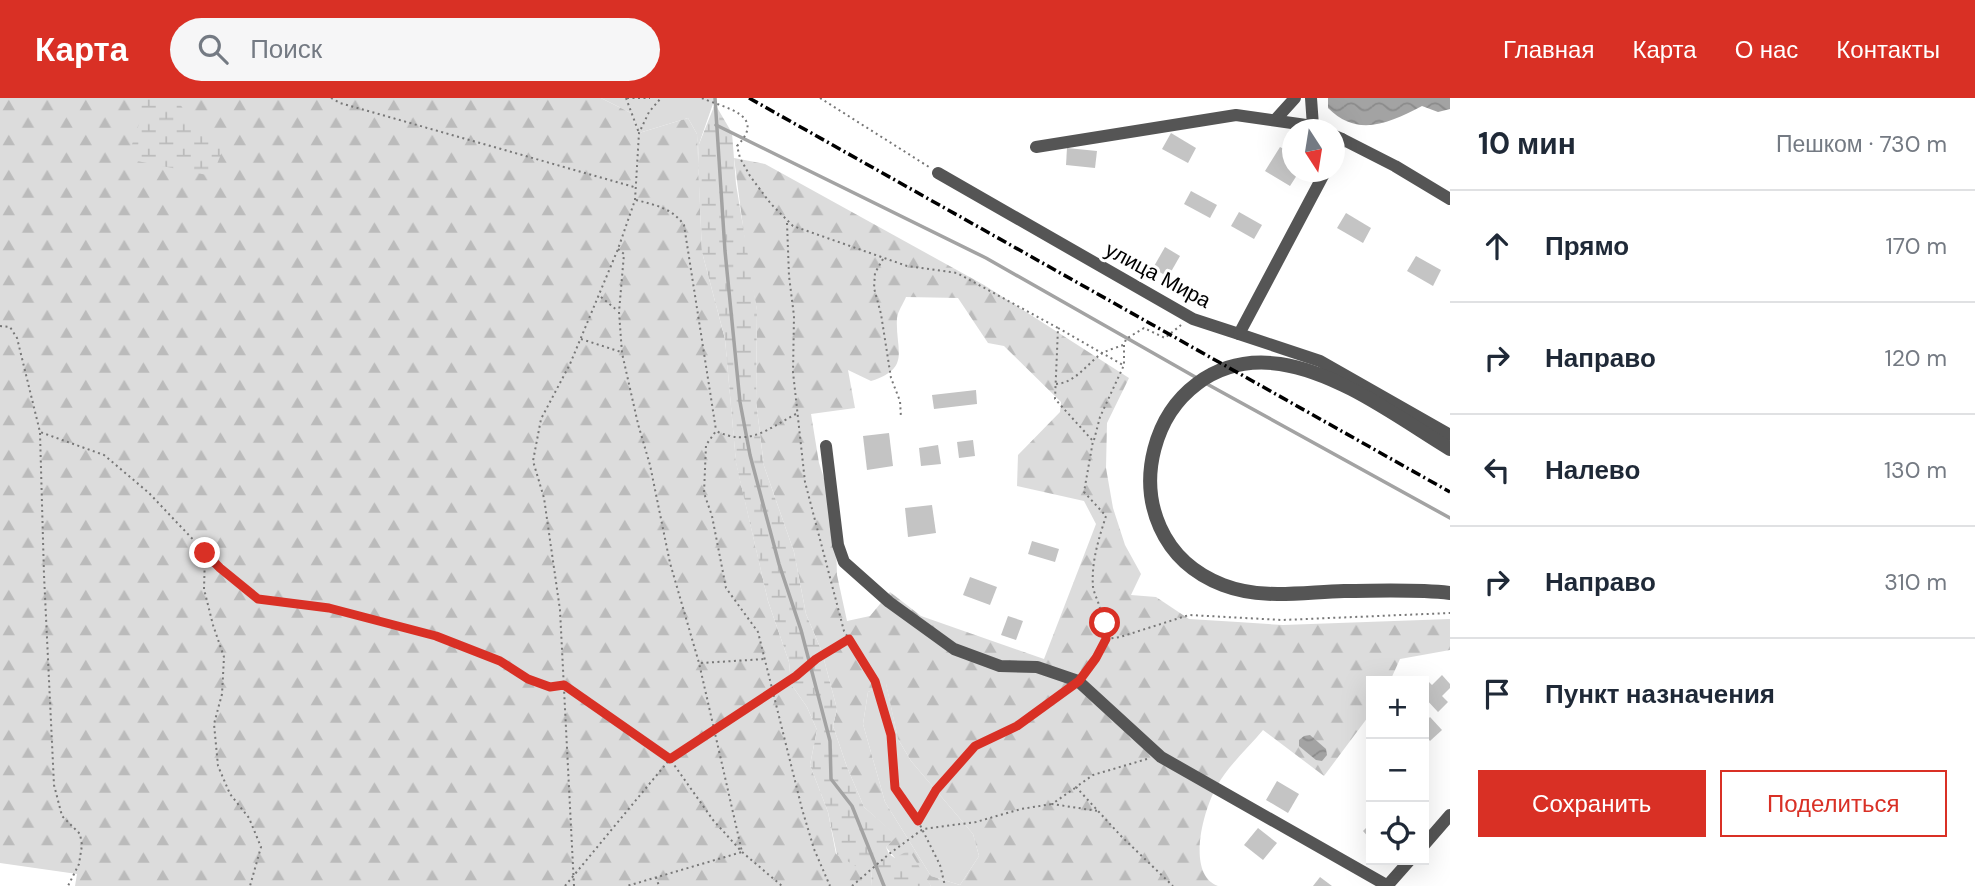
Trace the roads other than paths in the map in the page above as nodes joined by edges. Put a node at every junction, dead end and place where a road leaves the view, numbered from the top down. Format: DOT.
graph roads {
  1 [pos="1295,98"];
  2 [pos="1311,98"];
  3 [pos="1276,119"];
  4 [pos="1314,119"];
  5 [pos="1282,120"];
  6 [pos="1345,141"];
  7 [pos="1036,147"];
  8 [pos="938,173"];
  9 [pos="1320,182"];
  10 [pos="1450,199"];
  11 [pos="1240,334"];
  12 [pos="1450,435"];
  13 [pos="826,446"];
  14 [pos="1450,449"];
  15 [pos="1450,593"];
  16 [pos="1450,815"];
  17 [pos="1429,839"];
  18 [pos="1406,865"];
  19 [pos="1387,886"];
  1 -- 3 [label="street"];
  2 -- 4 [label="street"];
  3 -- 5 [label="street"];
  3 -- 7 [label="street"];
  6 -- 10 [label="street"];
  8 -- 11 [label="street, улица Мира"];
  9 -- 11 [label="street"];
  11 -- 12 [label="street, улица Мира"];
  13 -- 19 [label="street"];
  14 -- 15 [label="street"];
  16 -- 17 [label="street"];
  18 -- 19 [label="street"];
}
